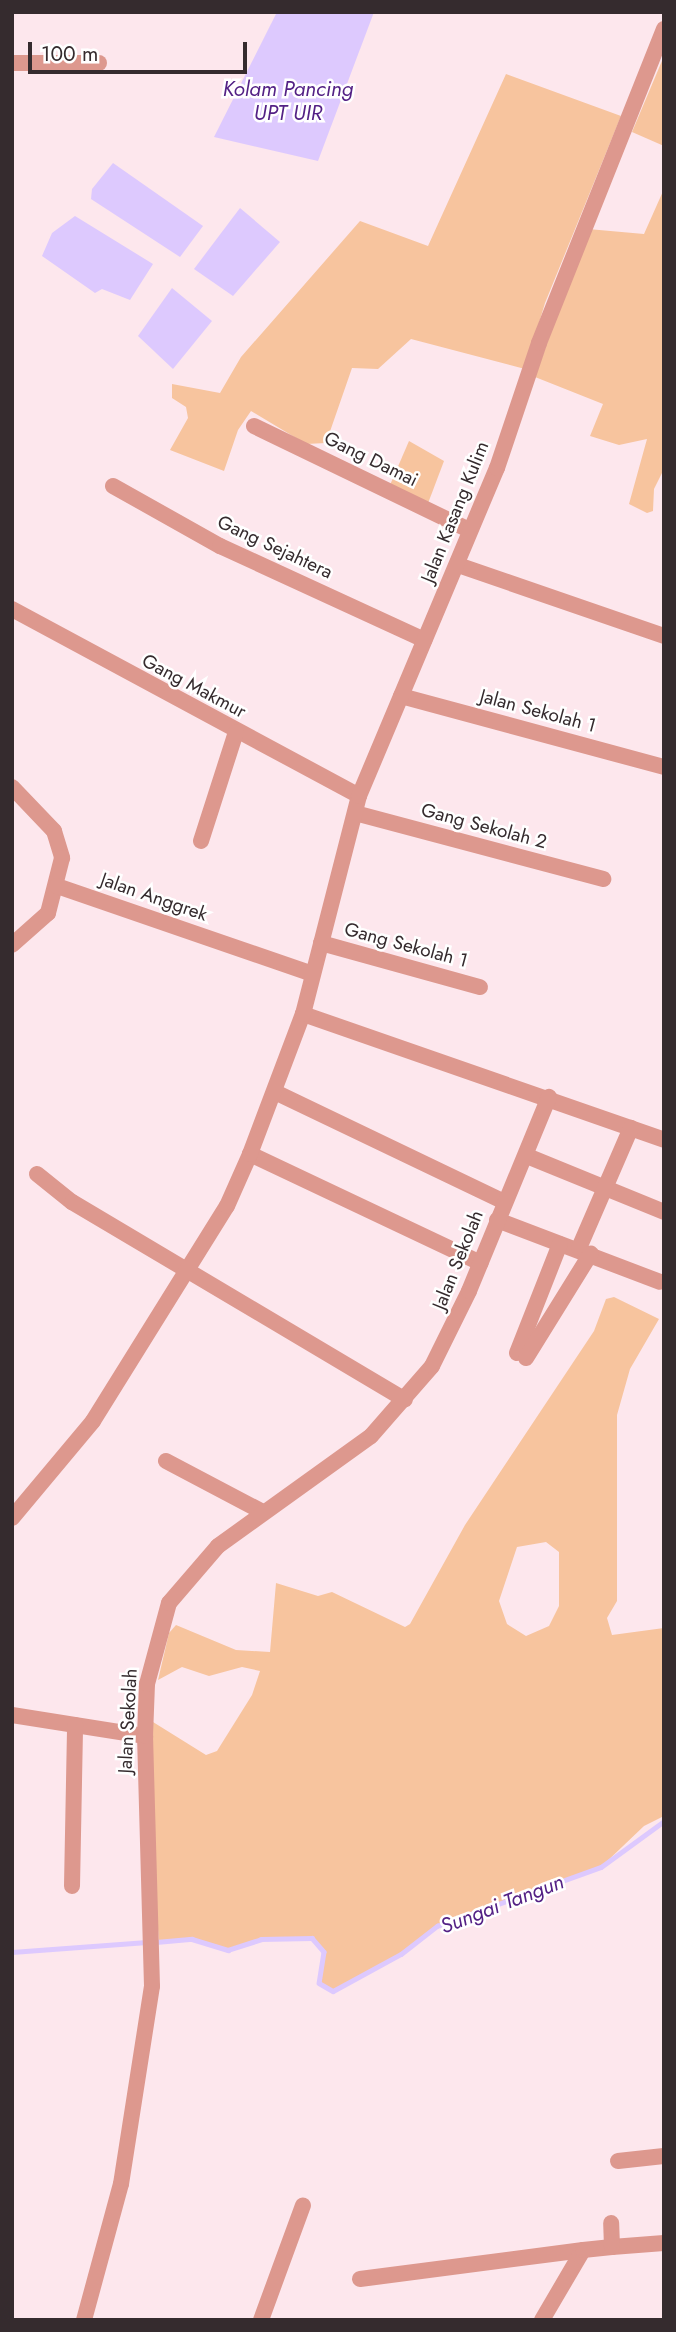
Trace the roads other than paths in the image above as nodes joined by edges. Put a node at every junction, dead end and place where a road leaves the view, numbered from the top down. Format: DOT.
graph roads {
  1 [pos="664,29"];
  2 [pos="12,62"];
  3 [pos="99,64"];
  4 [pos="254,426"];
  5 [pos="113,486"];
  6 [pos="469,530"];
  7 [pos="458,565"];
  8 [pos="12,609"];
  9 [pos="664,636"];
  10 [pos="424,640"];
  11 [pos="401,696"];
  12 [pos="236,732"];
  13 [pos="664,767"];
  14 [pos="12,787"];
  15 [pos="359,796"];
  16 [pos="355,813"];
  17 [pos="201,841"];
  18 [pos="603,878"];
  19 [pos="57,886"];
  20 [pos="321,943"];
  21 [pos="12,945"];
  22 [pos="309,973"];
  23 [pos="481,987"];
  24 [pos="303,1014"];
  25 [pos="277,1093"];
  26 [pos="549,1097"];
  27 [pos="631,1128"];
  28 [pos="664,1140"];
  29 [pos="250,1154"];
  30 [pos="527,1156"];
  31 [pos="37,1174"];
  32 [pos="604,1189"];
  33 [pos="504,1202"];
  34 [pos="664,1212"];
  35 [pos="497,1220"];
  36 [pos="560,1244"];
  37 [pos="585,1251"];
  38 [pos="481,1263"];
  39 [pos="186,1269"];
  40 [pos="660,1282"];
  41 [pos="405,1400"];
  42 [pos="166,1461"];
  43 [pos="261,1511"];
  44 [pos="12,1518"];
  45 [pos="12,1715"];
  46 [pos="12,1721"];
  47 [pos="75,1725"];
  48 [pos="145,1736"];
  49 [pos="72,1886"];
  50 [pos="664,2155"];
  51 [pos="618,2161"];
  52 [pos="303,2204"];
  53 [pos="611,2223"];
  54 [pos="664,2243"];
  55 [pos="612,2247"];
  56 [pos="583,2250"];
  57 [pos="360,2279"];
  58 [pos="84,2320"];
  59 [pos="261,2320"];
  60 [pos="542,2320"];
  1 -- 6 [label="street, Jalan Kasang Kulim"];
  2 -- 3 [label="street"];
  4 -- 6 [label="street, Gang Damai"];
  5 -- 10 [label="street, Gang Sejahtera"];
  6 -- 7 [label="street, Jalan Kasang Kulim"];
  7 -- 9 [label="street"];
  7 -- 10 [label="street, Jalan Kasang Kulim"];
  8 -- 12 [label="street, Gang Makmur"];
  10 -- 11 [label="street, Jalan Kasang Kulim"];
  11 -- 13 [label="street, Jalan Sekolah 1"];
  11 -- 15 [label="street, Jalan Kasang Kulim"];
  12 -- 15 [label="street, Gang Makmur"];
  12 -- 17 [label="street"];
  14 -- 19 [label="street"];
  15 -- 16 [label="street, Jalan Kasang Kulim"];
  16 -- 18 [label="street, Gang Sekolah 2"];
  16 -- 20 [label="street, Jalan Kasang Kulim"];
  19 -- 21 [label="street"];
  19 -- 22 [label="street, Jalan Anggrek"];
  20 -- 22 [label="street, Jalan Kasang Kulim"];
  20 -- 23 [label="street, Gang Sekolah 1"];
  22 -- 24 [label="street, Jalan Kasang Kulim"];
  24 -- 25 [label="street, Jalan Kasang Kulim"];
  24 -- 26 [label="street"];
  25 -- 29 [label="street, Jalan Kasang Kulim"];
  25 -- 33 [label="street"];
  26 -- 27 [label="street"];
  26 -- 30 [label="street, Jalan Sekolah"];
  27 -- 28 [label="street"];
  27 -- 32 [label="street"];
  29 -- 38 [label="street"];
  29 -- 39 [label="street, Jalan Kasang Kulim"];
  30 -- 32 [label="street"];
  30 -- 33 [label="street, Jalan Sekolah"];
  31 -- 39 [label="street"];
  32 -- 34 [label="street"];
  32 -- 37 [label="street"];
  33 -- 35 [label="street, Jalan Sekolah"];
  35 -- 36 [label="street"];
  35 -- 38 [label="street, Jalan Sekolah"];
  36 -- 37 [label="street"];
  36 -- 37 [label="street"];
  37 -- 40 [label="street"];
  38 -- 41 [label="street, Jalan Sekolah"];
  39 -- 41 [label="street"];
  39 -- 44 [label="street, Jalan Kasang Kulim"];
  41 -- 43 [label="street, Jalan Sekolah"];
  42 -- 43 [label="street"];
  43 -- 48 [label="street, Jalan Sekolah"];
  45 -- 46 [label="street"];
  45 -- 47 [label="street"];
  47 -- 48 [label="street"];
  47 -- 49 [label="street"];
  48 -- 58 [label="street, Jalan Sekolah"];
  50 -- 51 [label="street"];
  52 -- 59 [label="street"];
  53 -- 55 [label="street"];
  54 -- 55 [label="street"];
  55 -- 56 [label="street"];
  56 -- 57 [label="street"];
  56 -- 60 [label="street"];
}
